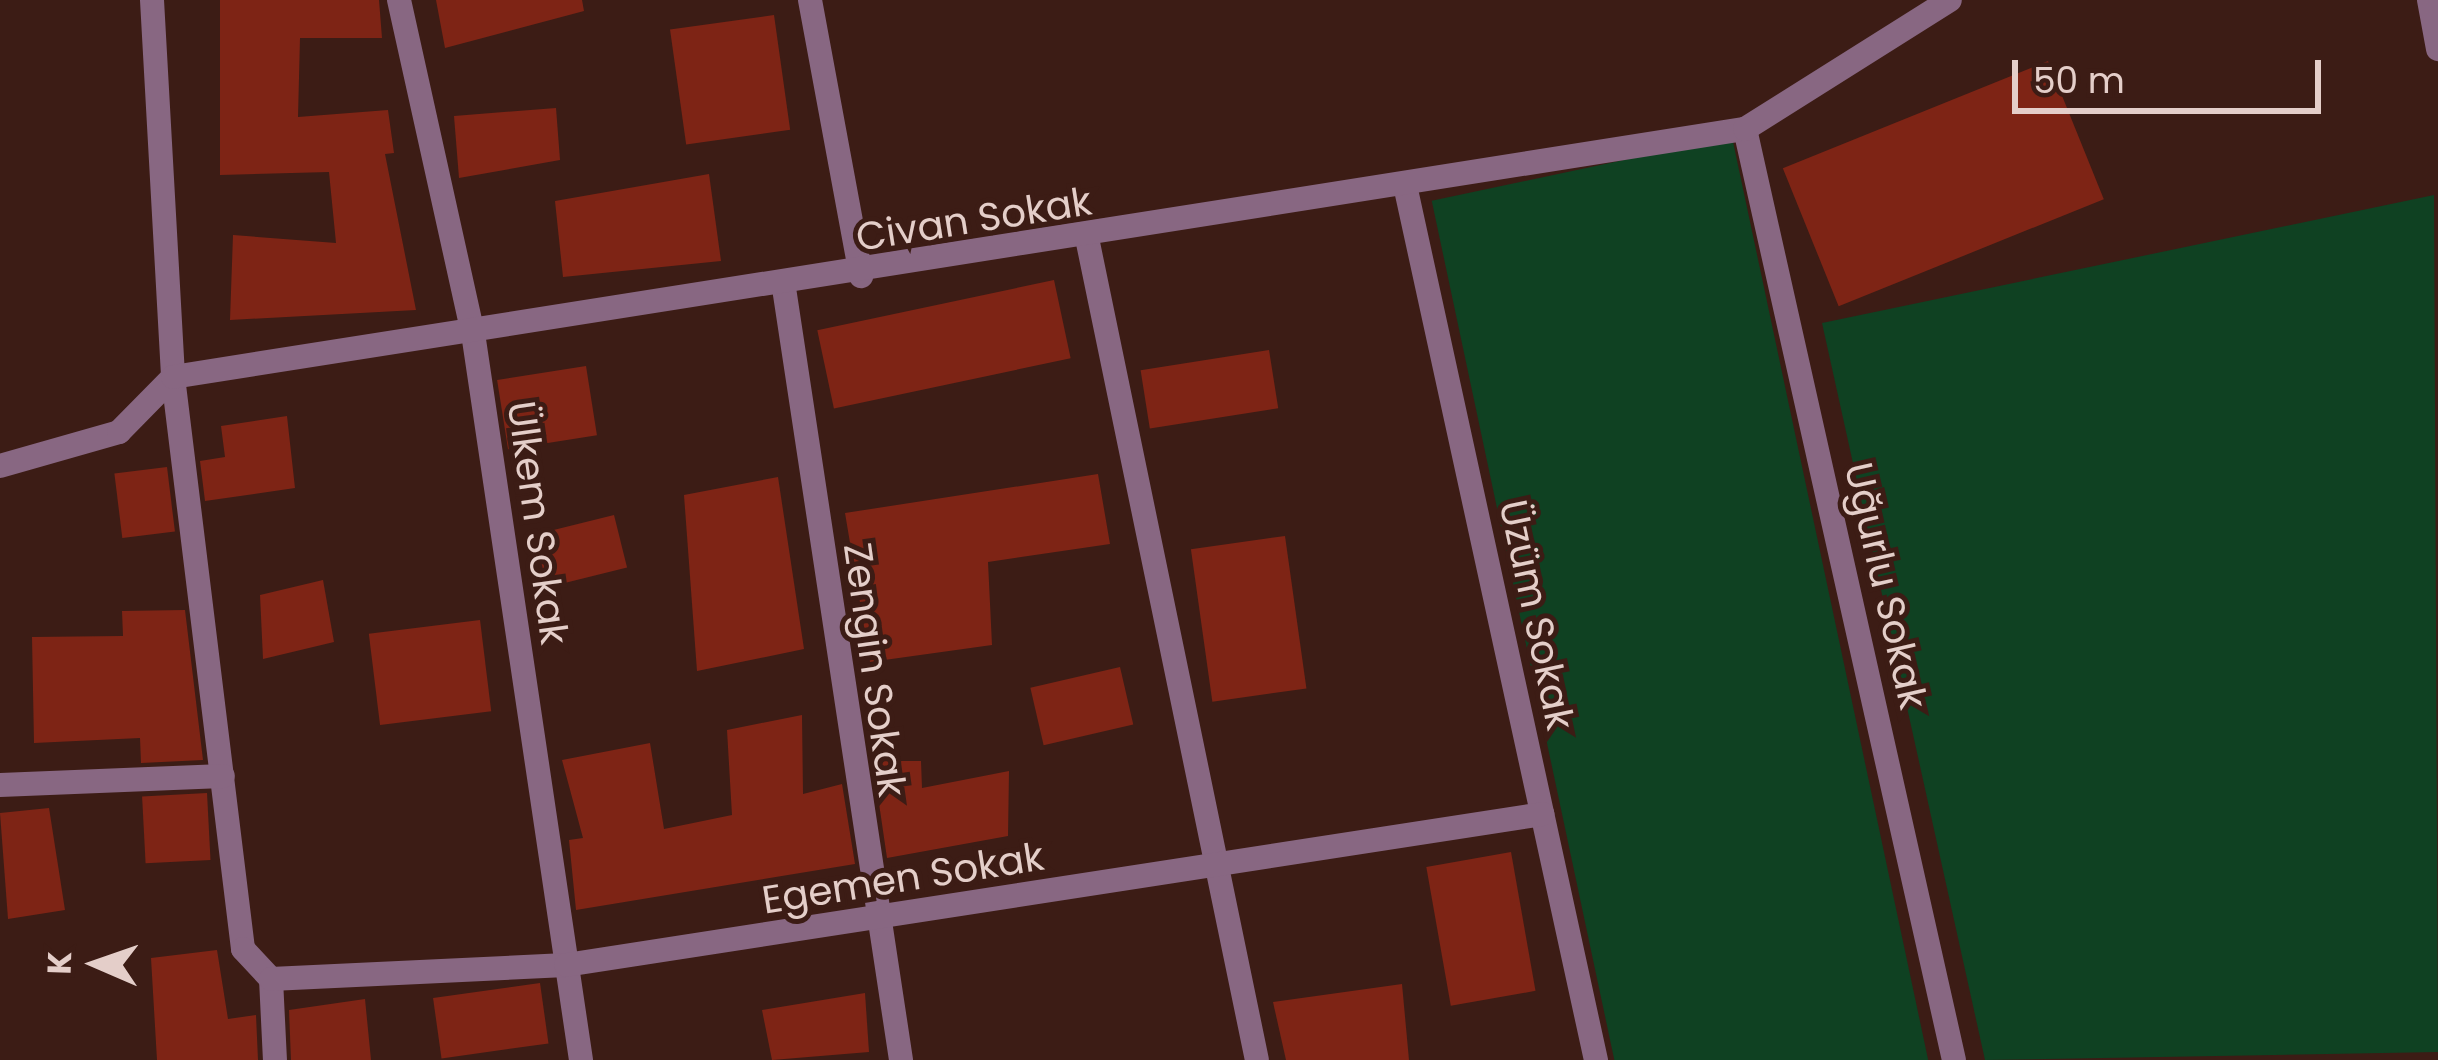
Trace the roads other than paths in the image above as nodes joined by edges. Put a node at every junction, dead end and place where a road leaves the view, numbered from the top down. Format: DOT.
graph roads {
  1 [pos="152,0"];
  2 [pos="399,0"];
  3 [pos="810,0"];
  4 [pos="1950,0"];
  5 [pos="2429,0"];
  6 [pos="2438,49"];
  7 [pos="1745,129"];
  8 [pos="1405,185"];
  9 [pos="1087,238"];
  10 [pos="861,276"];
  11 [pos="784,288"];
  12 [pos="473,333"];
  13 [pos="173,377"];
  14 [pos="0,466"];
  15 [pos="224,776"];
  16 [pos="0,785"];
  17 [pos="1542,814"];
  18 [pos="1214,868"];
  19 [pos="873,921"];
  20 [pos="566,965"];
  21 [pos="271,979"];
  22 [pos="275,1060"];
  23 [pos="581,1060"];
  24 [pos="901,1060"];
  25 [pos="1257,1060"];
  26 [pos="1596,1060"];
  27 [pos="1954,1060"];
  1 -- 13 [label="street"];
  2 -- 12 [label="street, Ülkem Sokak"];
  3 -- 10 [label="street"];
  4 -- 7 [label="street, Civan Sokak"];
  5 -- 6 [label="street"];
  7 -- 8 [label="street, Civan Sokak"];
  7 -- 27 [label="street, Uğurlu Sokak"];
  8 -- 9 [label="street, Civan Sokak"];
  8 -- 17 [label="street, Üzüm Sokak"];
  9 -- 10 [label="street, Civan Sokak"];
  9 -- 18 [label="street"];
  10 -- 11 [label="street, Civan Sokak"];
  11 -- 12 [label="street, Civan Sokak"];
  11 -- 19 [label="street, Zengin Sokak"];
  12 -- 13 [label="street, Civan Sokak"];
  12 -- 20 [label="street, Ülkem Sokak"];
  13 -- 14 [label="street"];
  13 -- 15 [label="street"];
  15 -- 16 [label="street"];
  15 -- 21 [label="street"];
  17 -- 18 [label="street, Egemen Sokak"];
  17 -- 26 [label="street, Üzüm Sokak"];
  18 -- 19 [label="street, Egemen Sokak"];
  18 -- 25 [label="street"];
  19 -- 20 [label="street, Egemen Sokak"];
  19 -- 24 [label="street, Zengin Sokak"];
  20 -- 21 [label="street, Egemen Sokak"];
  20 -- 23 [label="street, Ülkem Sokak"];
  21 -- 22 [label="street"];
}
